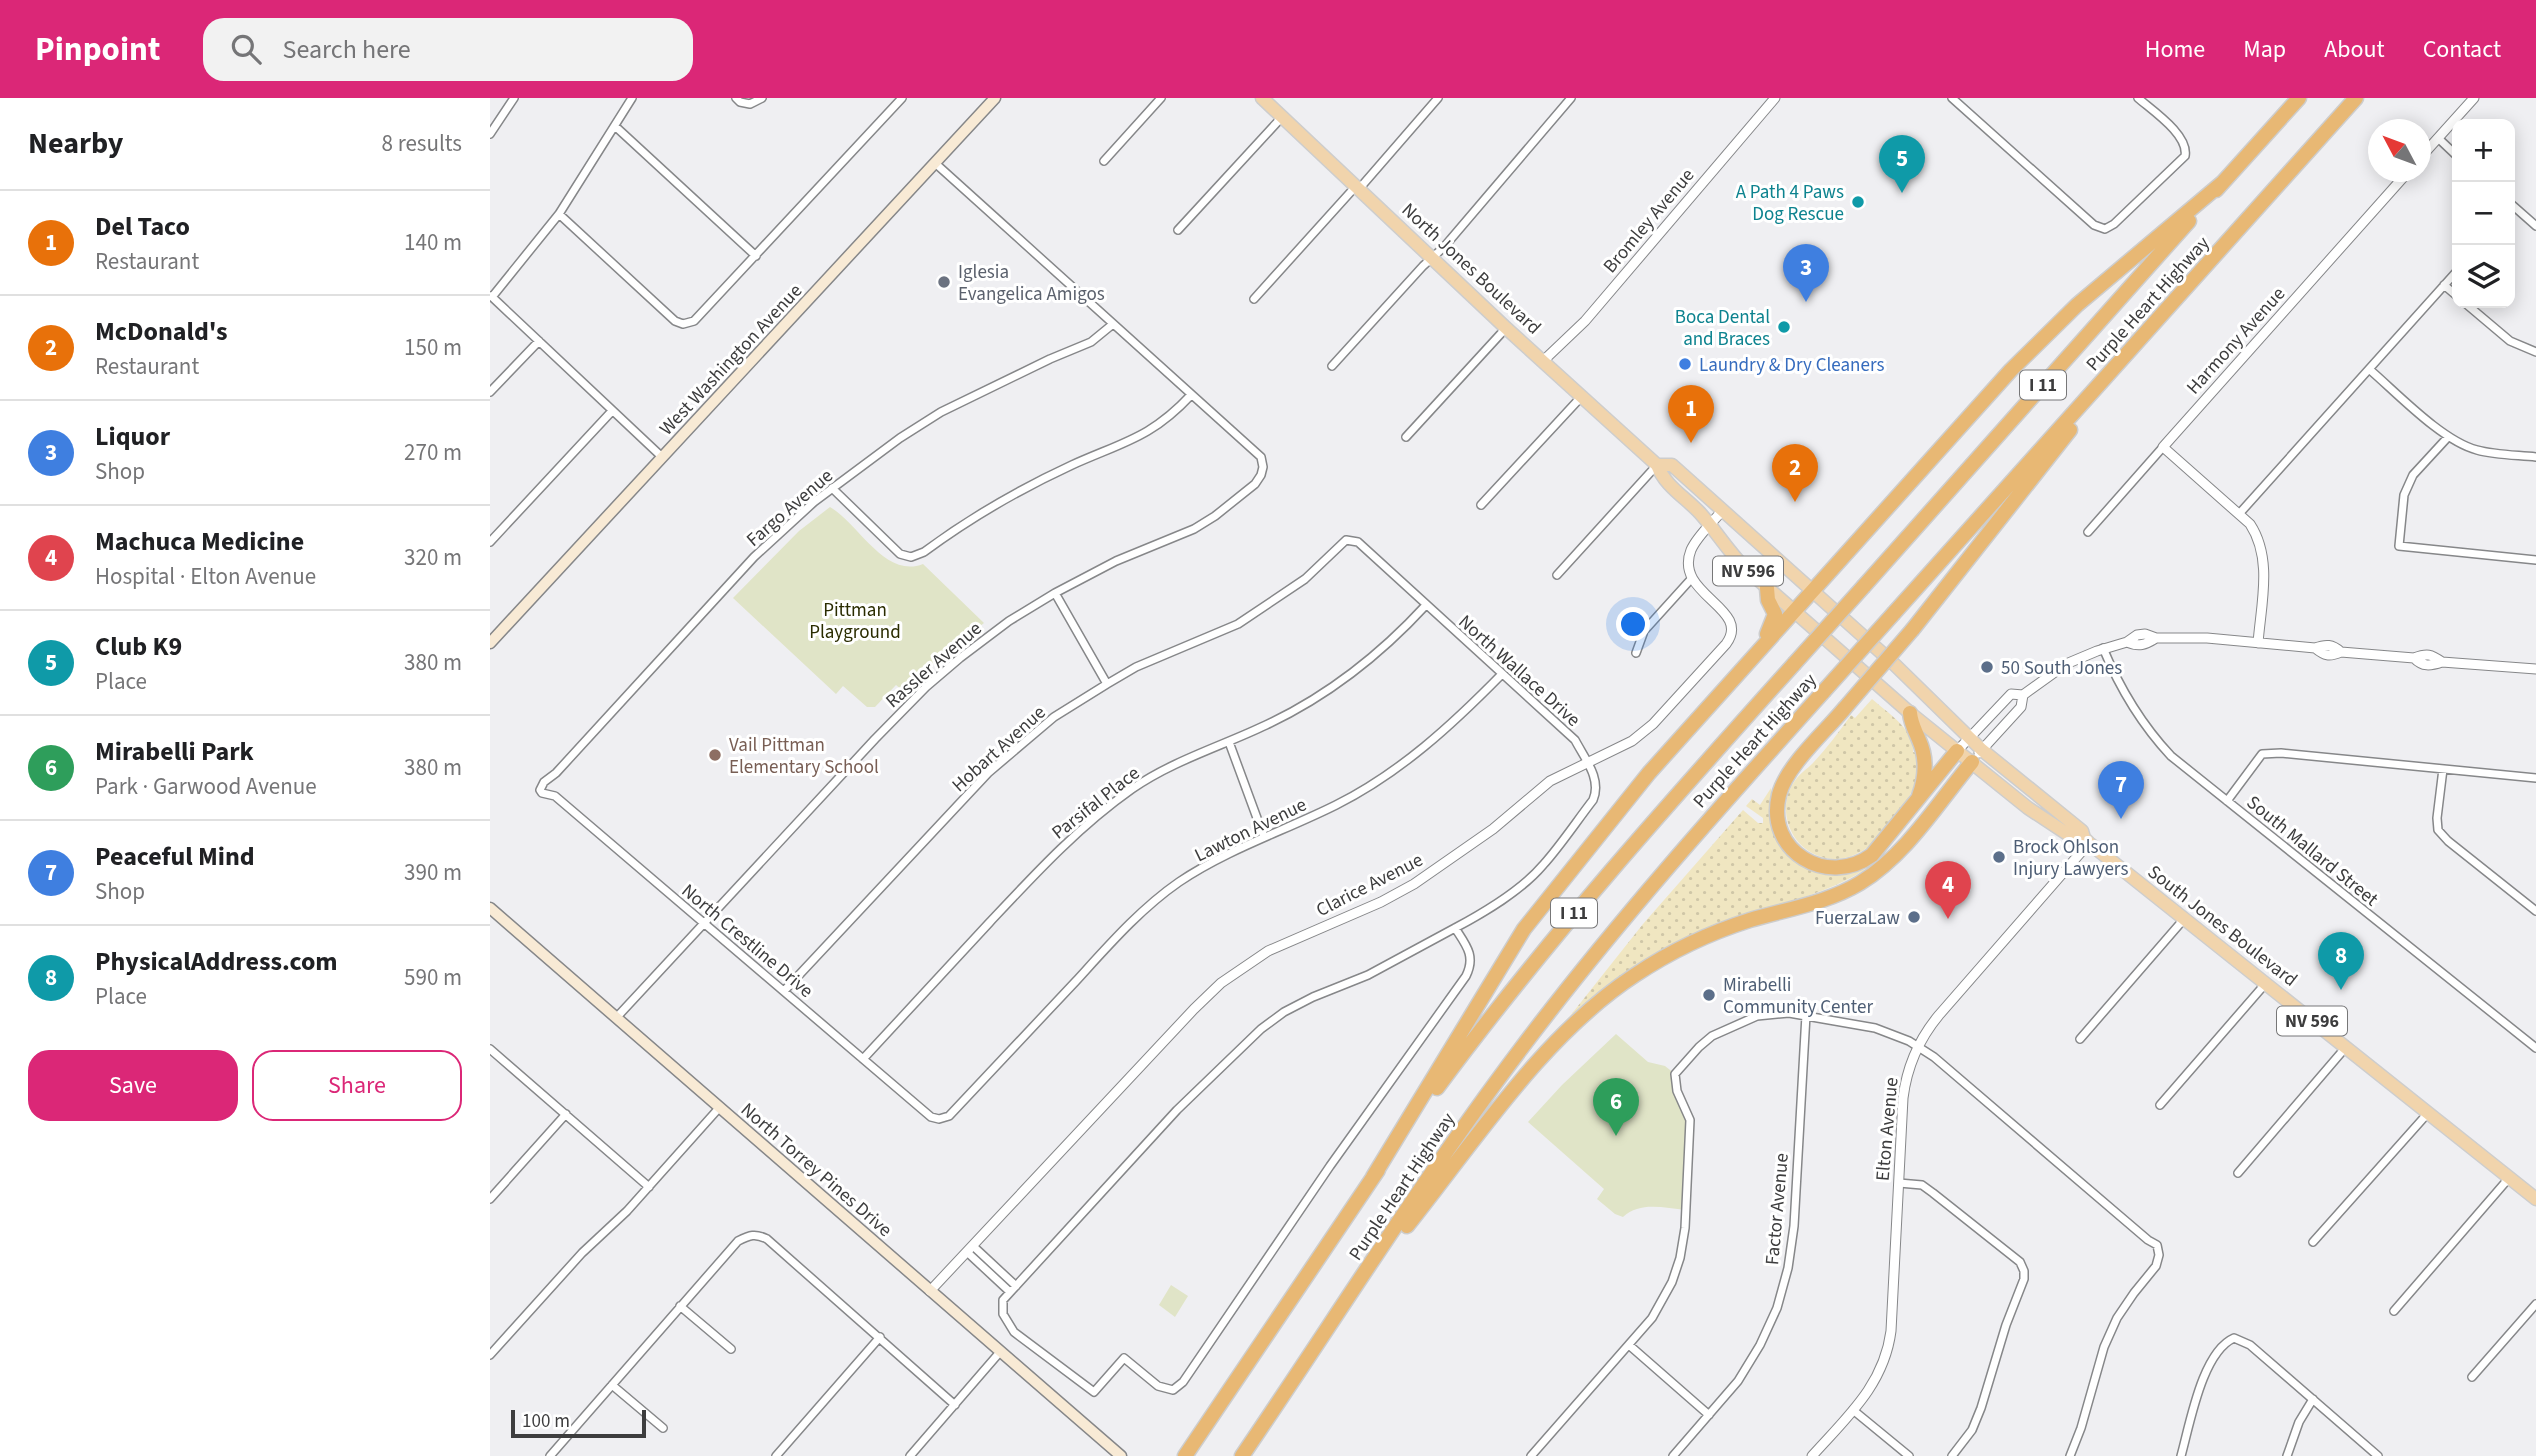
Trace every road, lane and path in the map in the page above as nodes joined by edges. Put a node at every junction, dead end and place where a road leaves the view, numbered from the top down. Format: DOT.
graph roads {
  1 [pos="514,98"];
  2 [pos="632,98"];
  3 [pos="736,98"];
  4 [pos="762,98"];
  5 [pos="902,98"];
  6 [pos="995,98"];
  7 [pos="1161,98"];
  8 [pos="1262,98"];
  9 [pos="1438,98"];
  10 [pos="1572,98"];
  11 [pos="1774,98"];
  12 [pos="1952,98"];
  13 [pos="2138,98"];
  14 [pos="2299,98"];
  15 [pos="2356,98"];
  16 [pos="2474,98"];
  17 [pos="1282,117"];
  18 [pos="615,127"];
  19 [pos="490,134"];
  20 [pos="2438,138"];
  21 [pos="2431,146"];
  22 [pos="2452,151"];
  23 [pos="1104,160"];
  24 [pos="935,163"];
  25 [pos="2399,182"];
  26 [pos="2222,183"];
  27 [pos="1357,188"];
  28 [pos="2515,209"];
  29 [pos="559,214"];
  30 [pos="2536,226"];
  31 [pos="1178,230"];
  32 [pos="755,256"];
  33 [pos="1432,258"];
  34 [pos="2452,276"];
  35 [pos="2444,285"];
  36 [pos="2187,287"];
  37 [pos="2452,292"];
  38 [pos="491,296"];
  39 [pos="1254,299"];
  40 [pos="2471,308"];
  41 [pos="1113,324"];
  42 [pos="1506,328"];
  43 [pos="539,341"];
  44 [pos="2536,352"];
  45 [pos="1544,361"];
  46 [pos="1332,366"];
  47 [pos="2370,369"];
  48 [pos="490,392"];
  49 [pos="1191,395"];
  50 [pos="1582,396"];
  51 [pos="612,411"];
  52 [pos="1406,437"];
  53 [pos="2448,437"];
  54 [pos="2163,447"];
  55 [pos="662,457"];
  56 [pos="2536,457"];
  57 [pos="1657,465"];
  58 [pos="832,488"];
  59 [pos="1481,505"];
  60 [pos="1722,511"];
  61 [pos="2239,514"];
  62 [pos="1710,526"];
  63 [pos="2088,532"];
  64 [pos="1346,540"];
  65 [pos="490,542"];
  66 [pos="2536,560"];
  67 [pos="1556,575"];
  68 [pos="1692,578"];
  69 [pos="1767,588"];
  70 [pos="1812,590"];
  71 [pos="1055,593"];
  72 [pos="1426,605"];
  73 [pos="1793,611"];
  74 [pos="1853,627"];
  75 [pos="1765,642"];
  76 [pos="490,643"];
  77 [pos="2258,643"];
  78 [pos="1835,648"];
  79 [pos="2103,649"];
  80 [pos="1636,653"];
  81 [pos="2536,669"];
  82 [pos="1502,674"];
  83 [pos="1107,684"];
  84 [pos="2022,695"];
  85 [pos="1910,713"];
  86 [pos="1970,738"];
  87 [pos="1229,742"];
  88 [pos="1982,750"];
  89 [pos="1957,751"];
  90 [pos="1588,762"];
  91 [pos="1972,762"];
  92 [pos="2443,769"];
  93 [pos="2536,778"];
  94 [pos="541,786"];
  95 [pos="2227,801"];
  96 [pos="1916,803"];
  97 [pos="1264,837"];
  98 [pos="2086,840"];
  99 [pos="490,908"];
  100 [pos="2536,911"];
  101 [pos="2184,919"];
  102 [pos="703,923"];
  103 [pos="1455,928"];
  104 [pos="2266,983"];
  105 [pos="785,991"];
  106 [pos="1806,1015"];
  107 [pos="617,1017"];
  108 [pos="2080,1039"];
  109 [pos="1918,1046"];
  110 [pos="2346,1047"];
  111 [pos="2536,1048"];
  112 [pos="490,1049"];
  113 [pos="863,1059"];
  114 [pos="2160,1105"];
  115 [pos="719,1108"];
  116 [pos="2428,1113"];
  117 [pos="566,1114"];
  118 [pos="939,1119"];
  119 [pos="2238,1173"];
  120 [pos="1373,1177"];
  121 [pos="2509,1178"];
  122 [pos="1899,1183"];
  123 [pos="649,1187"];
  124 [pos="490,1199"];
  125 [pos="2536,1199"];
  126 [pos="2313,1242"];
  127 [pos="970,1249"];
  128 [pos="1013,1289"];
  129 [pos="930,1291"];
  130 [pos="2536,1304"];
  131 [pos="680,1306"];
  132 [pos="2394,1311"];
  133 [pos="1337,1315"];
  134 [pos="880,1337"];
  135 [pos="1629,1345"];
  136 [pos="731,1349"];
  137 [pos="1000,1352"];
  138 [pos="490,1355"];
  139 [pos="2472,1377"];
  140 [pos="612,1385"];
  141 [pos="2313,1399"];
  142 [pos="955,1405"];
  143 [pos="1853,1410"];
  144 [pos="1709,1415"];
  145 [pos="663,1428"];
  146 [pos="550,1456"];
  147 [pos="776,1456"];
  148 [pos="910,1456"];
  149 [pos="1121,1456"];
  150 [pos="1185,1456"];
  151 [pos="1241,1456"];
  152 [pos="1531,1456"];
  153 [pos="1673,1456"];
  154 [pos="1812,1456"];
  155 [pos="1909,1456"];
  156 [pos="1952,1456"];
  157 [pos="2070,1456"];
  158 [pos="2181,1456"];
  159 [pos="2287,1456"];
  160 [pos="2378,1456"];
  1 -- 19 [label="street"];
  2 -- 18 [label="street"];
  3 -- 4 [label="street"];
  5 -- 32 [label="street"];
  6 -- 24 [label="main road, West Washington Avenue"];
  7 -- 23 [label="street"];
  8 -- 17 [label="main road, North Jones Boulevard"];
  9 -- 27 [label="street"];
  10 -- 33 [label="street"];
  11 -- 45 [label="street, Bromley Avenue"];
  12 -- 13 [label="street"];
  14 -- 26 [label="highway, Purple Heart Highway / I 11"];
  15 -- 36 [label="highway, Purple Heart Highway / I 11"];
  16 -- 20 [label="street"];
  17 -- 27 [label="main road, North Jones Boulevard"];
  17 -- 31 [label="street"];
  18 -- 29 [label="street"];
  18 -- 32 [label="street"];
  20 -- 21 [label="street"];
  20 -- 22 [label="street"];
  24 -- 41 [label="street"];
  24 -- 55 [label="main road, West Washington Avenue"];
  25 -- 54 [label="street, Harmony Avenue"];
  26 -- 70 [label="highway"];
  26 -- 120 [label="highway, Purple Heart Highway / I 11, bridge"];
  27 -- 33 [label="main road, North Jones Boulevard"];
  27 -- 39 [label="street"];
  28 -- 30 [label="street"];
  29 -- 32 [label="street"];
  29 -- 38 [label="street"];
  33 -- 42 [label="main road, North Jones Boulevard"];
  33 -- 46 [label="street"];
  34 -- 35 [label="street"];
  35 -- 37 [label="street"];
  35 -- 47 [label="street"];
  36 -- 96 [label="highway, bridge"];
  36 -- 133 [label="highway, Purple Heart Highway / I 11, bridge"];
  38 -- 43 [label="street"];
  40 -- 44 [label="street"];
  41 -- 49 [label="street"];
  41 -- 58 [label="street, Fargo Avenue"];
  42 -- 45 [label="main road, North Jones Boulevard"];
  42 -- 52 [label="street"];
  43 -- 48 [label="street"];
  43 -- 51 [label="street"];
  45 -- 50 [label="main road, North Jones Boulevard"];
  47 -- 53 [label="street"];
  47 -- 61 [label="street"];
  49 -- 58 [label="street"];
  49 -- 71 [label="street, Rassler Avenue"];
  50 -- 57 [label="main road, North Jones Boulevard"];
  50 -- 59 [label="street"];
  51 -- 55 [label="street"];
  51 -- 65 [label="street"];
  53 -- 56 [label="street"];
  53 -- 66 [label="street"];
  54 -- 61 [label="street"];
  54 -- 63 [label="street, Harmony Avenue"];
  55 -- 76 [label="main road, West Washington Avenue"];
  57 -- 60 [label="main road, North Jones Boulevard"];
  57 -- 62 [label="main road, North Jones Boulevard"];
  57 -- 67 [label="street"];
  58 -- 94 [label="street, Fargo Avenue"];
  60 -- 62 [label="street"];
  60 -- 70 [label="main road, North Jones Boulevard / NV 596"];
  61 -- 77 [label="street"];
  62 -- 68 [label="street"];
  62 -- 69 [label="main road, North Jones Boulevard / NV 596"];
  64 -- 72 [label="street, North Wallace Drive"];
  64 -- 83 [label="street, Hobart Avenue"];
  68 -- 80 [label="street"];
  68 -- 90 [label="street, Clarice Avenue"];
  69 -- 73 [label="main road, North Jones Boulevard / NV 596"];
  69 -- 75 [label="highway"];
  70 -- 73 [label="highway"];
  70 -- 74 [label="main road, North Jones Boulevard / NV 596"];
  71 -- 83 [label="street"];
  71 -- 102 [label="street, Rassler Avenue"];
  72 -- 82 [label="street, North Wallace Drive"];
  72 -- 87 [label="street, Parsifal Place"];
  73 -- 75 [label="highway"];
  73 -- 78 [label="main road, North Jones Boulevard / NV 596"];
  74 -- 86 [label="main road, South Jones Boulevard / NV 596"];
  75 -- 120 [label="highway"];
  77 -- 79 [label="street"];
  77 -- 81 [label="street"];
  78 -- 85 [label="main road, South Jones Boulevard / NV 596"];
  79 -- 84 [label="street"];
  79 -- 95 [label="street, South Mallard Street"];
  82 -- 90 [label="street, North Wallace Drive"];
  82 -- 97 [label="street, Lawton Avenue"];
  83 -- 105 [label="street, Hobart Avenue"];
  84 -- 86 [label="street"];
  84 -- 88 [label="street"];
  85 -- 89 [label="main road, South Jones Boulevard / NV 596"];
  85 -- 96 [label="highway"];
  86 -- 88 [label="main road, South Jones Boulevard / NV 596"];
  86 -- 89 [label="street"];
  87 -- 97 [label="street"];
  87 -- 113 [label="street, Parsifal Place"];
  88 -- 91 [label="street"];
  88 -- 98 [label="main road, South Jones Boulevard / NV 596"];
  89 -- 91 [label="main road, South Jones Boulevard / NV 596"];
  89 -- 96 [label="highway"];
  90 -- 103 [label="street, North Wallace Drive"];
  90 -- 127 [label="street, Clarice Avenue"];
  91 -- 98 [label="main road, South Jones Boulevard / NV 596"];
  91 -- 133 [label="highway"];
  92 -- 93 [label="street"];
  92 -- 95 [label="street"];
  92 -- 100 [label="street"];
  94 -- 102 [label="street, North Crestline Drive"];
  95 -- 111 [label="street, South Mallard Street"];
  97 -- 118 [label="street, Lawton Avenue"];
  98 -- 101 [label="main road, South Jones Boulevard / NV 596"];
  98 -- 109 [label="street, Elton Avenue"];
  99 -- 107 [label="main road, North Torrey Pines Drive"];
  101 -- 104 [label="main road, South Jones Boulevard / NV 596"];
  101 -- 108 [label="street"];
  102 -- 105 [label="street, North Crestline Drive"];
  102 -- 107 [label="street, Rassler Avenue"];
  103 -- 128 [label="street"];
  103 -- 128 [label="street"];
  104 -- 110 [label="main road, South Jones Boulevard / NV 596"];
  104 -- 114 [label="street"];
  105 -- 113 [label="street, North Crestline Drive"];
  106 -- 109 [label="street"];
  106 -- 135 [label="street"];
  106 -- 144 [label="street, Factor Avenue"];
  107 -- 115 [label="main road, North Torrey Pines Drive"];
  109 -- 122 [label="street, Elton Avenue"];
  109 -- 157 [label="street"];
  110 -- 116 [label="main road, South Jones Boulevard / NV 596"];
  110 -- 119 [label="street"];
  112 -- 117 [label="street"];
  113 -- 118 [label="street, North Crestline Drive"];
  115 -- 123 [label="street"];
  115 -- 129 [label="main road, North Torrey Pines Drive"];
  116 -- 121 [label="main road, South Jones Boulevard / NV 596"];
  116 -- 126 [label="street"];
  117 -- 123 [label="street"];
  117 -- 124 [label="street"];
  120 -- 150 [label="highway, Purple Heart Highway / I 11"];
  121 -- 125 [label="main road, South Jones Boulevard / NV 596"];
  121 -- 132 [label="street"];
  122 -- 143 [label="street, Elton Avenue"];
  122 -- 156 [label="street"];
  123 -- 138 [label="street"];
  127 -- 128 [label="street"];
  127 -- 129 [label="street, Clarice Avenue"];
  129 -- 137 [label="main road, North Torrey Pines Drive"];
  130 -- 139 [label="street"];
  131 -- 134 [label="street"];
  131 -- 136 [label="street"];
  131 -- 140 [label="street"];
  133 -- 151 [label="highway, Purple Heart Highway / I 11"];
  134 -- 142 [label="street"];
  134 -- 147 [label="street"];
  135 -- 144 [label="street"];
  135 -- 152 [label="street"];
  137 -- 142 [label="street"];
  137 -- 149 [label="main road, North Torrey Pines Drive"];
  140 -- 145 [label="street"];
  140 -- 146 [label="street"];
  141 -- 158 [label="street"];
  141 -- 159 [label="street"];
  141 -- 160 [label="street"];
  142 -- 148 [label="street"];
  143 -- 154 [label="street, Elton Avenue"];
  143 -- 155 [label="street"];
  144 -- 153 [label="street, Factor Avenue"];
}
